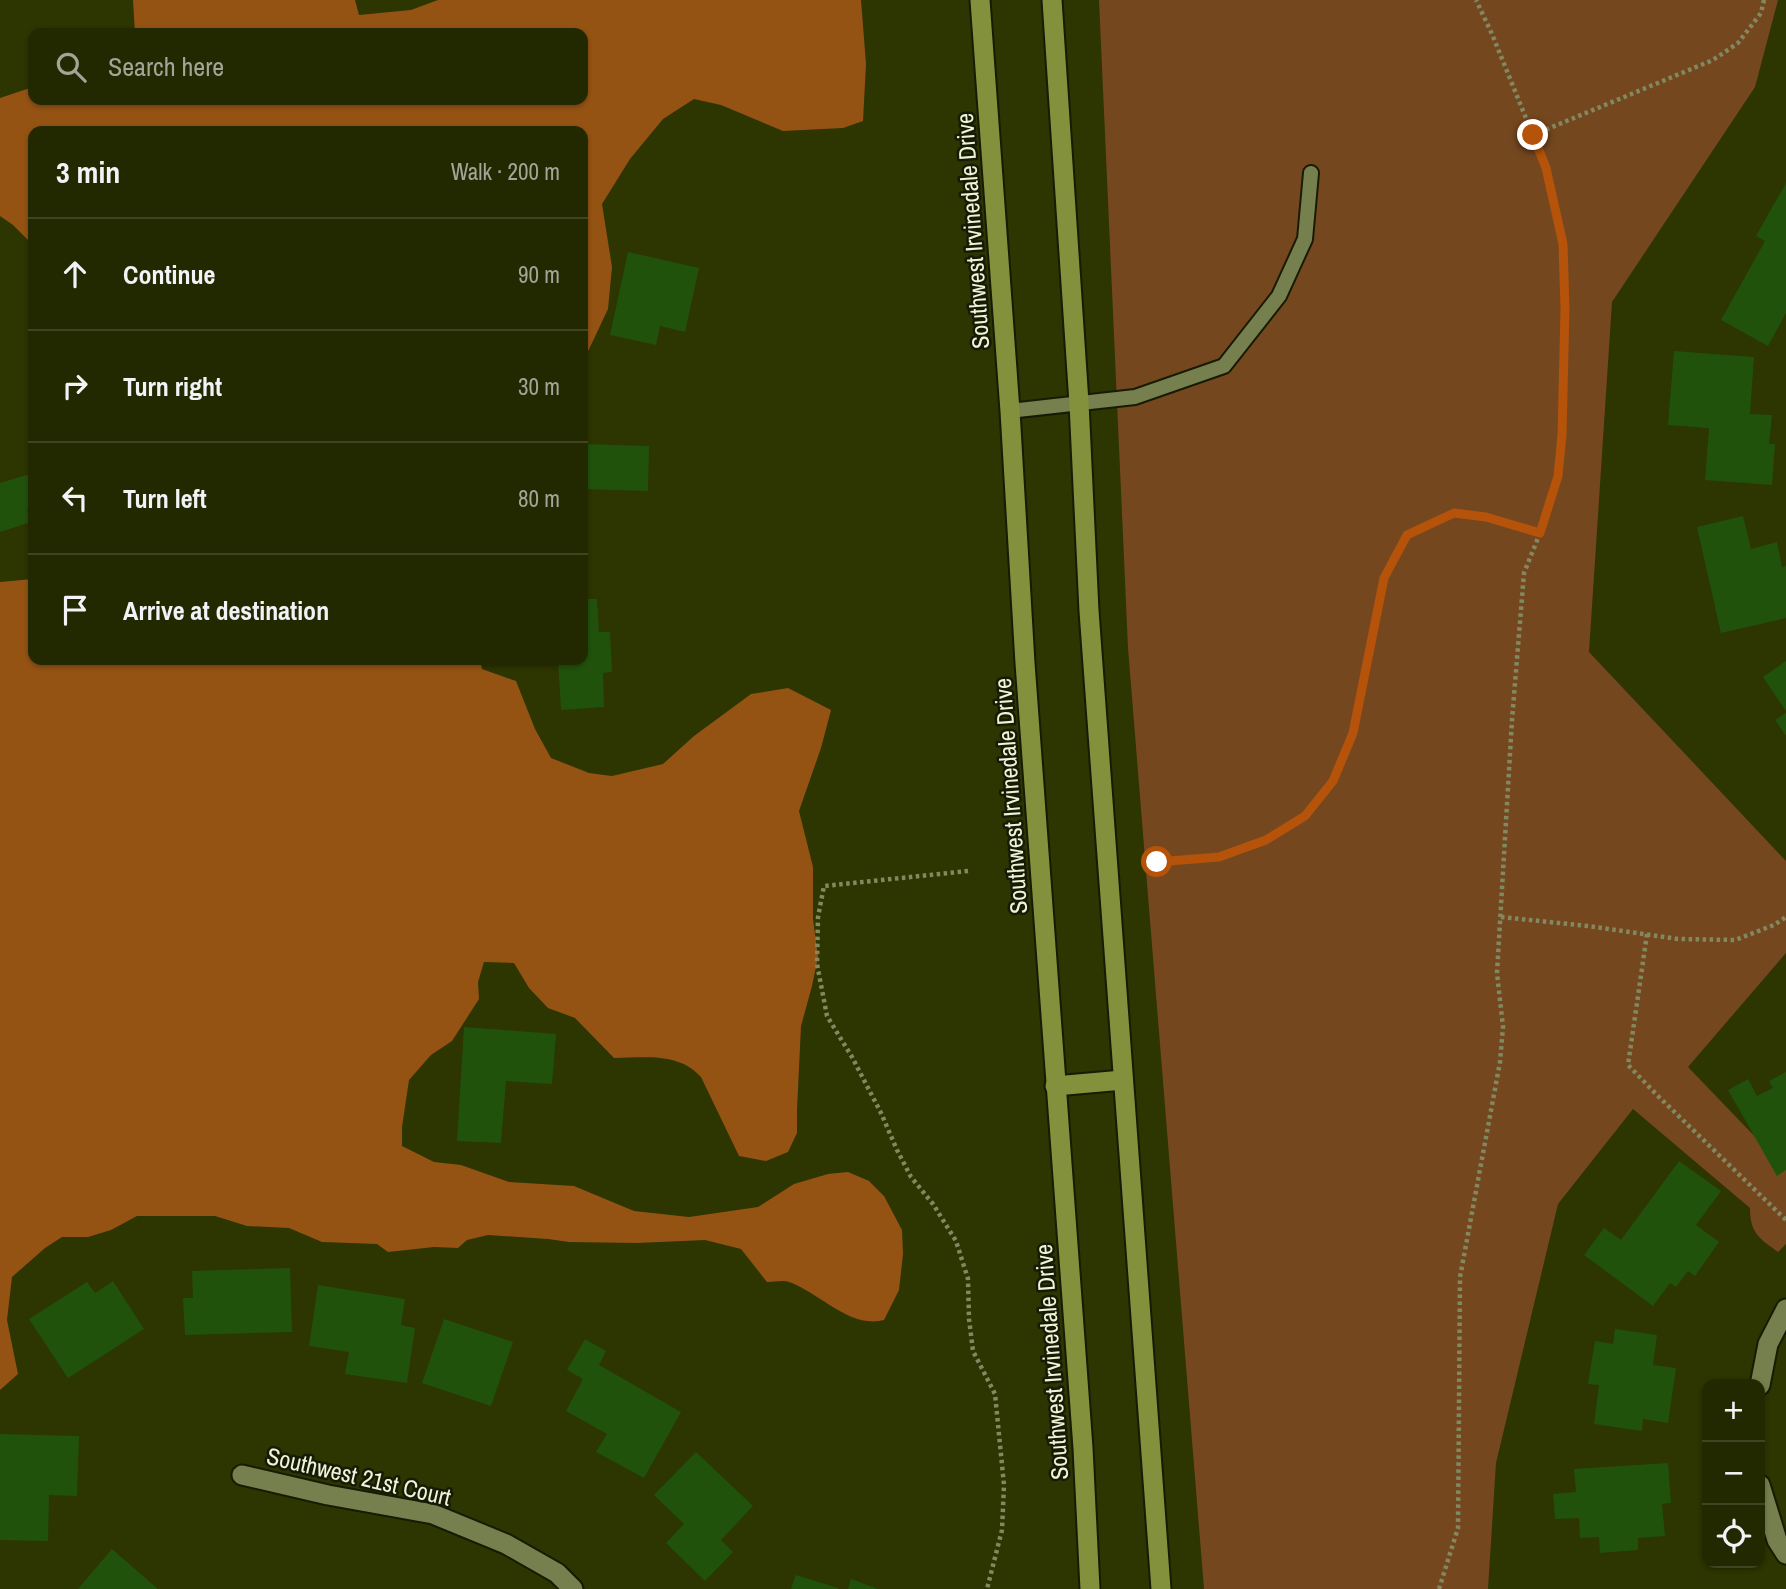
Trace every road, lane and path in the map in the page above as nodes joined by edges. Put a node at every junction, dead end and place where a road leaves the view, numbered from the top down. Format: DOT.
graph roads {
  1 [pos="980,0"];
  2 [pos="1052,0"];
  3 [pos="1476,0"];
  4 [pos="1765,0"];
  5 [pos="1533,135"];
  6 [pos="1311,173"];
  7 [pos="1079,403"];
  8 [pos="1010,411"];
  9 [pos="1540,533"];
  10 [pos="1157,862"];
  11 [pos="968,871"];
  12 [pos="1501,917"];
  13 [pos="1786,917"];
  14 [pos="1647,934"];
  15 [pos="1123,1080"];
  16 [pos="1055,1086"];
  17 [pos="1786,1220"];
  18 [pos="1786,1309"];
  19 [pos="1761,1379"];
  20 [pos="242,1475"];
  21 [pos="1765,1501"];
  22 [pos="1786,1554"];
  23 [pos="573,1589"];
  24 [pos="987,1589"];
  25 [pos="1090,1589"];
  26 [pos="1161,1589"];
  27 [pos="1439,1589"];
  1 -- 8 [label="main road, Southwest Irvinedale Drive"];
  2 -- 7 [label="main road"];
  3 -- 5 [label="path"];
  4 -- 5 [label="path"];
  5 -- 9 [label="path"];
  6 -- 7 [label="lane"];
  7 -- 8 [label="lane"];
  7 -- 15 [label="main road"];
  8 -- 16 [label="main road, Southwest Irvinedale Drive"];
  9 -- 10 [label="path"];
  9 -- 12 [label="path"];
  11 -- 24 [label="path"];
  12 -- 14 [label="path"];
  12 -- 27 [label="path"];
  13 -- 14 [label="path"];
  14 -- 17 [label="path"];
  15 -- 16 [label="main road"];
  15 -- 26 [label="main road"];
  16 -- 25 [label="main road, Southwest Irvinedale Drive"];
  18 -- 19 [label="street"];
  20 -- 23 [label="street, Southwest 21st Court"];
  21 -- 22 [label="street"];
}
